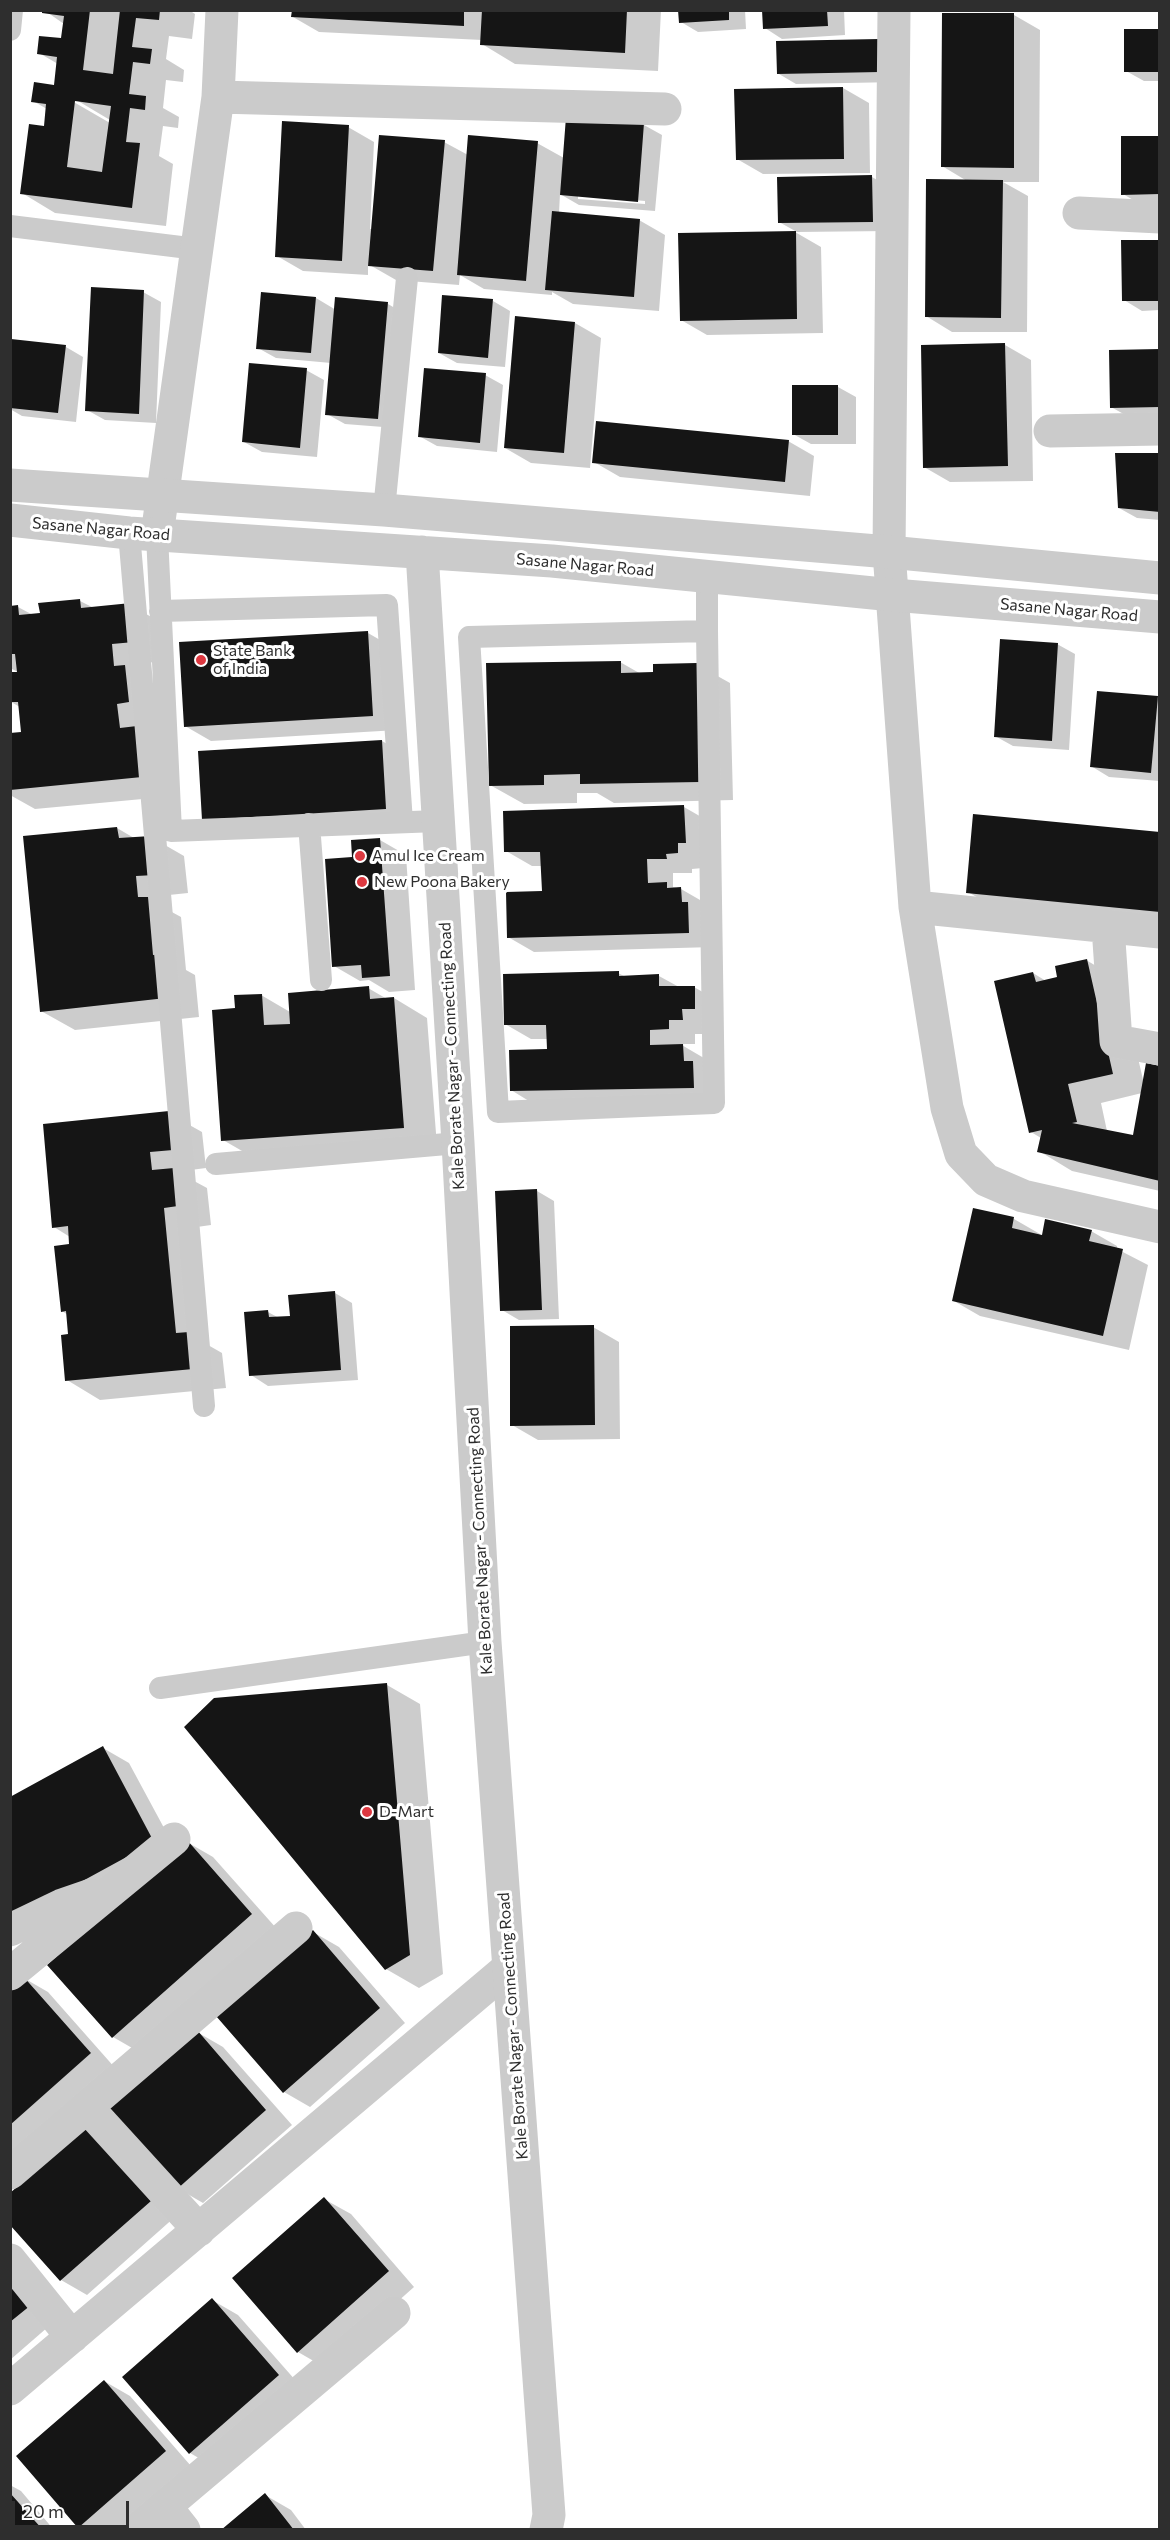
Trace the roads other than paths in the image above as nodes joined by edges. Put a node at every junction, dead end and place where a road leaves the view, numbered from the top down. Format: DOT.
graph roads {
  1 [pos="12,10"];
  2 [pos="222,10"];
  3 [pos="894,10"];
  4 [pos="10,30"];
  5 [pos="218,97"];
  6 [pos="665,109"];
  7 [pos="1079,213"];
  8 [pos="1160,217"];
  9 [pos="10,226"];
  10 [pos="197,249"];
  11 [pos="408,278"];
  12 [pos="1160,429"];
  13 [pos="1050,431"];
  14 [pos="10,485"];
  15 [pos="162,496"];
  16 [pos="384,510"];
  17 [pos="10,520"];
  18 [pos="143,534"];
  19 [pos="422,552"];
  20 [pos="889,552"];
  21 [pos="707,577"];
  22 [pos="1160,578"];
  23 [pos="893,595"];
  24 [pos="160,611"];
  25 [pos="1160,617"];
  26 [pos="707,631"];
  27 [pos="438,821"];
  28 [pos="402,822"];
  29 [pos="309,824"];
  30 [pos="915,907"];
  31 [pos="1108,927"];
  32 [pos="1160,932"];
  33 [pos="321,980"];
  34 [pos="1160,1049"];
  35 [pos="458,1143"];
  36 [pos="216,1164"];
  37 [pos="1160,1227"];
  38 [pos="204,1406"];
  39 [pos="485,1642"];
  40 [pos="160,1688"];
  41 [pos="174,1839"];
  42 [pos="114,1888"];
  43 [pos="296,1928"];
  44 [pos="10,1930"];
  45 [pos="508,1968"];
  46 [pos="10,1974"];
  47 [pos="87,2107"];
  48 [pos="10,2173"];
  49 [pos="199,2230"];
  50 [pos="10,2260"];
  51 [pos="393,2313"];
  52 [pos="72,2337"];
  53 [pos="10,2390"];
  54 [pos="175,2518"];
  55 [pos="137,2529"];
  56 [pos="546,2529"];
  1 -- 4 [label="lane"];
  2 -- 5 [label="street"];
  3 -- 20 [label="street"];
  5 -- 6 [label="street"];
  5 -- 10 [label="street"];
  7 -- 8 [label="street"];
  9 -- 10 [label="lane"];
  10 -- 15 [label="street"];
  11 -- 16 [label="lane"];
  12 -- 13 [label="street"];
  14 -- 15 [label="street"];
  15 -- 16 [label="street"];
  15 -- 18 [label="street"];
  16 -- 20 [label="street"];
  17 -- 18 [label="street, Sasane Nagar Road"];
  18 -- 19 [label="street, Sasane Nagar Road"];
  18 -- 24 [label="lane"];
  18 -- 38 [label="lane"];
  19 -- 21 [label="street, Sasane Nagar Road"];
  19 -- 27 [label="street, Kale Borate Nagar - Connecting Road"];
  20 -- 22 [label="street"];
  20 -- 23 [label="street"];
  21 -- 23 [label="street, Sasane Nagar Road"];
  21 -- 26 [label="lane"];
  23 -- 25 [label="street, Sasane Nagar Road"];
  23 -- 30 [label="street"];
  24 -- 28 [label="lane"];
  24 -- 29 [label="lane"];
  26 -- 26 [label="lane"];
  27 -- 28 [label="lane"];
  27 -- 35 [label="street, Kale Borate Nagar - Connecting Road"];
  28 -- 29 [label="lane"];
  29 -- 33 [label="lane"];
  30 -- 31 [label="street"];
  30 -- 37 [label="street"];
  31 -- 32 [label="street"];
  31 -- 34 [label="street"];
  35 -- 36 [label="lane"];
  35 -- 39 [label="street, Kale Borate Nagar - Connecting Road"];
  39 -- 40 [label="lane"];
  39 -- 45 [label="street, Kale Borate Nagar - Connecting Road"];
  41 -- 42 [label="street"];
  42 -- 44 [label="street"];
  42 -- 46 [label="street"];
  43 -- 47 [label="street"];
  45 -- 49 [label="street"];
  45 -- 56 [label="street, Kale Borate Nagar - Connecting Road"];
  47 -- 48 [label="street"];
  47 -- 49 [label="street"];
  49 -- 52 [label="street"];
  50 -- 52 [label="street"];
  51 -- 54 [label="street"];
  52 -- 53 [label="street"];
  54 -- 55 [label="street"];
}
